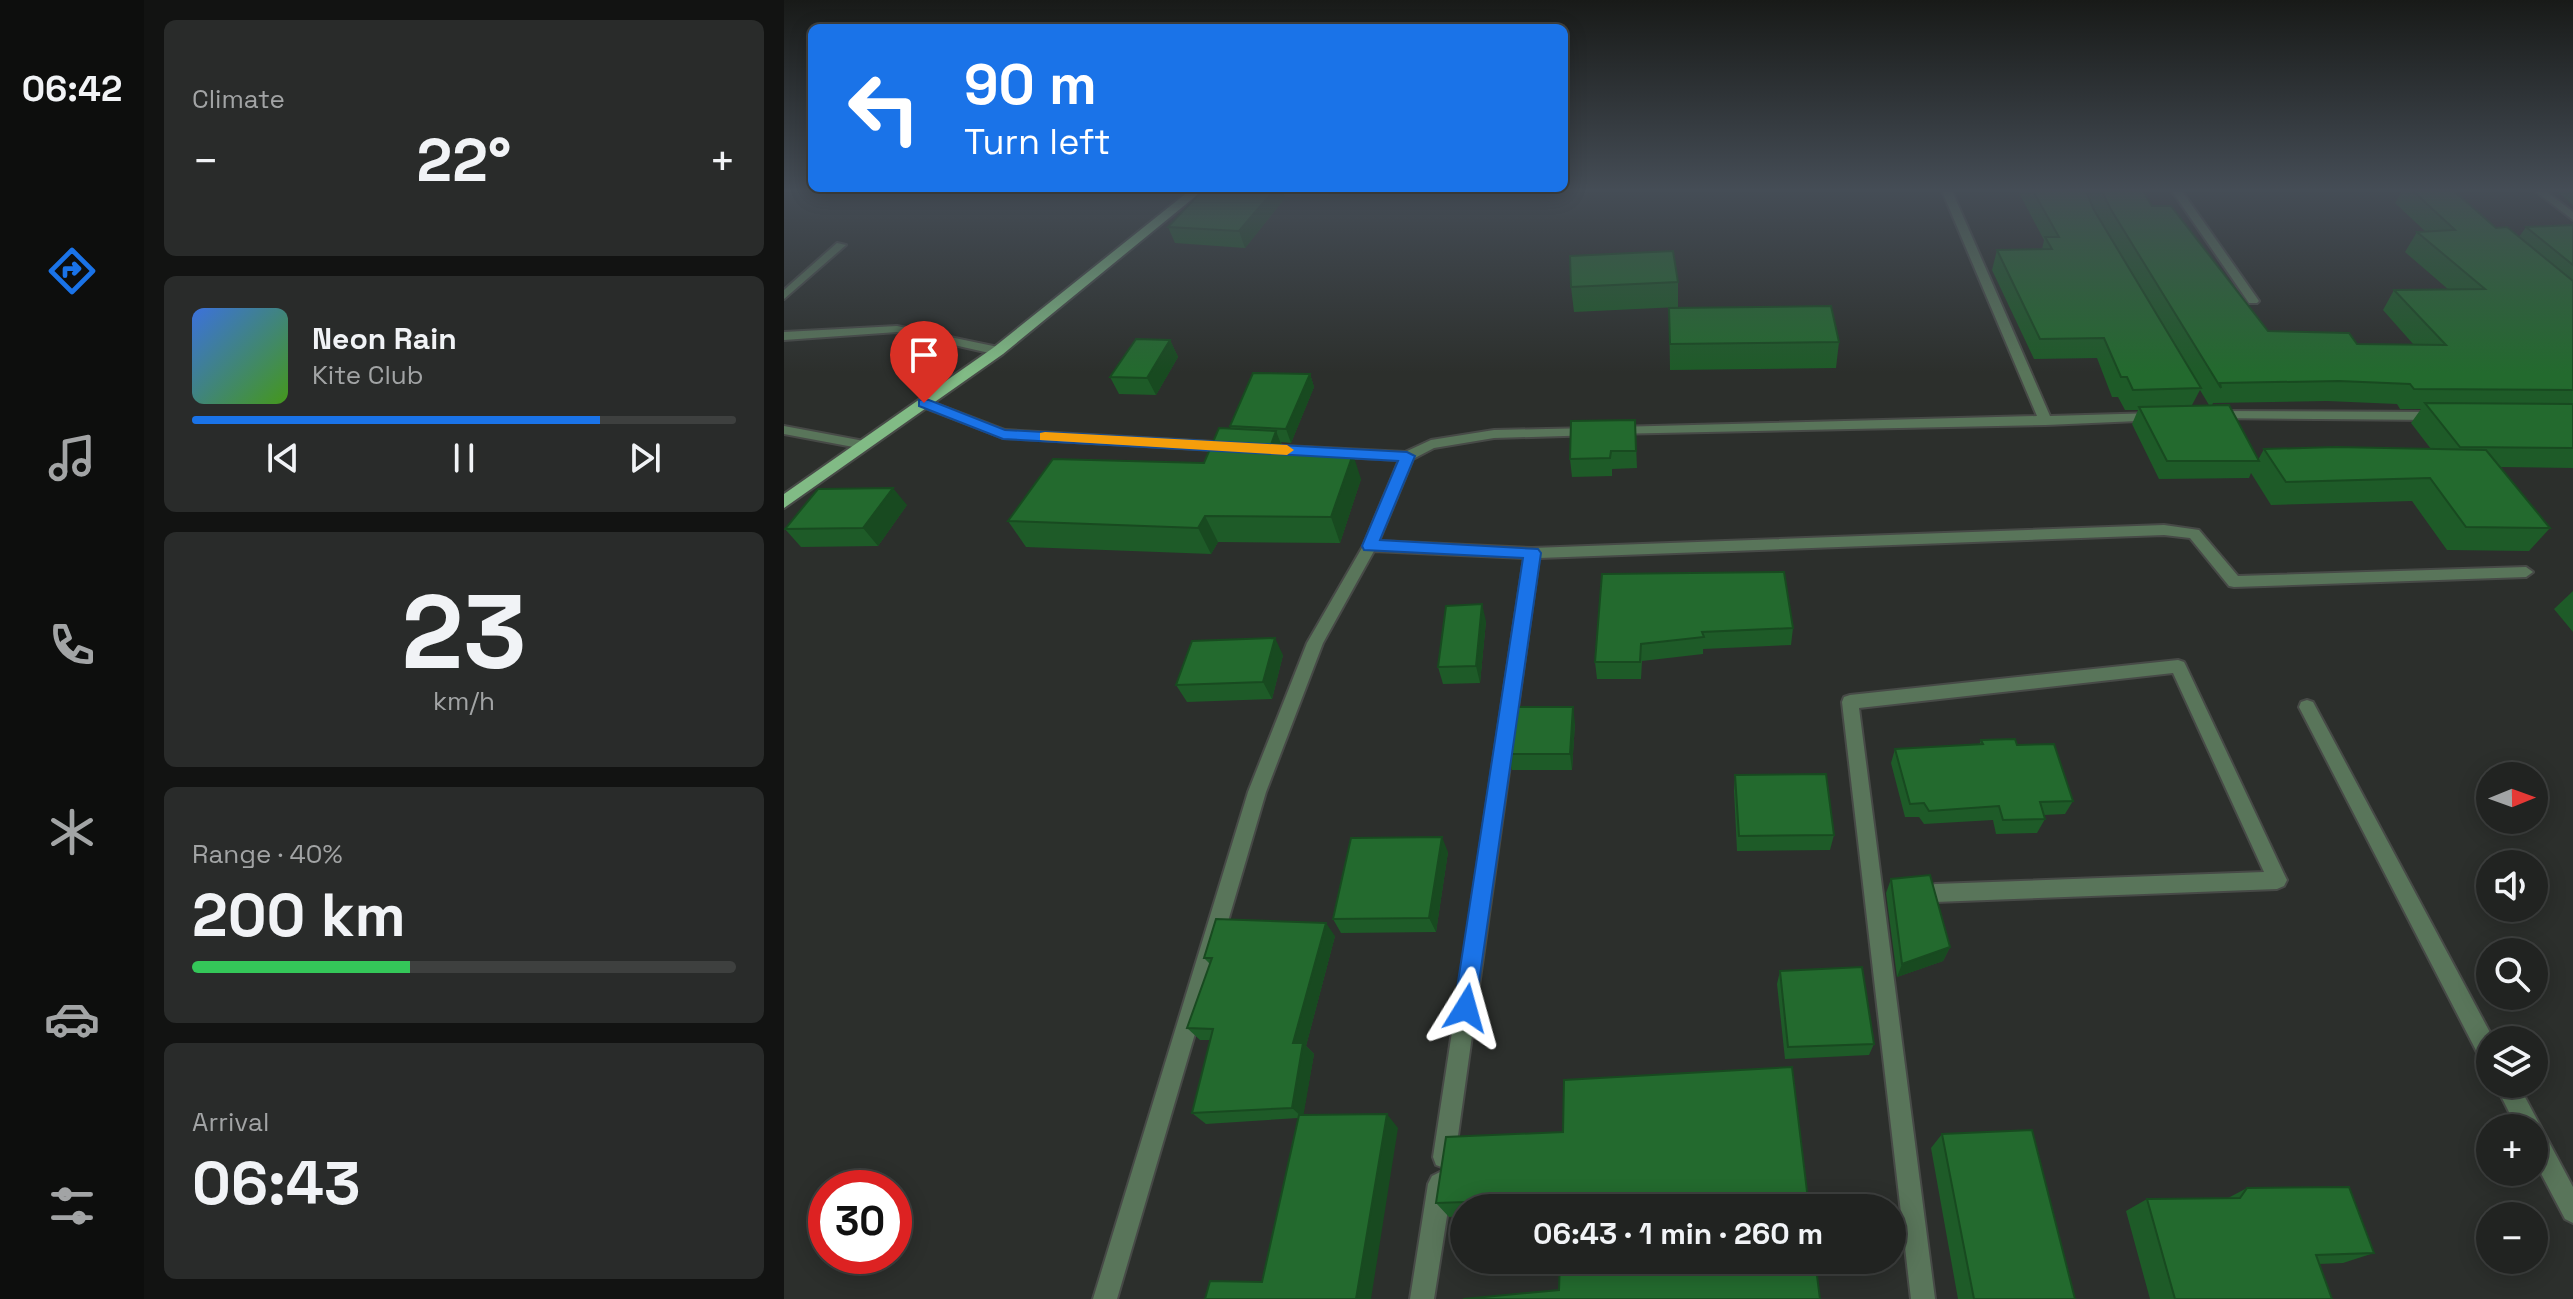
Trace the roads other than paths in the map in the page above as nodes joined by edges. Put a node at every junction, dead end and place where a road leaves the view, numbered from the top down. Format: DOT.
graph roads {
  1 [pos="834,252"];
  2 [pos="1124,252"];
  3 [pos="1973,252"];
  4 [pos="2219,252"];
  5 [pos="784,296"];
  6 [pos="2253,301"];
  7 [pos="784,336"];
  8 [pos="998,351"];
  9 [pos="924,403"];
  10 [pos="2205,415"];
  11 [pos="2173,416"];
  12 [pos="2458,417"];
  13 [pos="2046,421"];
  14 [pos="784,430"];
  15 [pos="864,445"];
  16 [pos="1407,456"];
  17 [pos="784,502"];
  18 [pos="1370,546"];
  19 [pos="1532,553"];
  20 [pos="2526,572"];
  21 [pos="2307,707"];
  22 [pos="1935,893"];
  23 [pos="2476,1027"];
  24 [pos="2548,1164"];
  25 [pos="2573,1211"];
  26 [pos="1105,1299"];
  27 [pos="1422,1299"];
  28 [pos="1923,1299"];
  1 -- 5 [label="street"];
  2 -- 8 [label="main road"];
  3 -- 13 [label="street"];
  4 -- 6 [label="street"];
  7 -- 8 [label="street"];
  8 -- 9 [label="main road"];
  9 -- 15 [label="main road"];
  9 -- 16 [label="street"];
  10 -- 12 [label="street"];
  11 -- 13 [label="street"];
  13 -- 16 [label="street"];
  14 -- 15 [label="street"];
  15 -- 17 [label="main road"];
  16 -- 18 [label="street"];
  18 -- 19 [label="street"];
  18 -- 26 [label="street"];
  19 -- 20 [label="street"];
  19 -- 27 [label="street"];
  21 -- 23 [label="street"];
  22 -- 28 [label="street"];
  24 -- 25 [label="street"];
}
